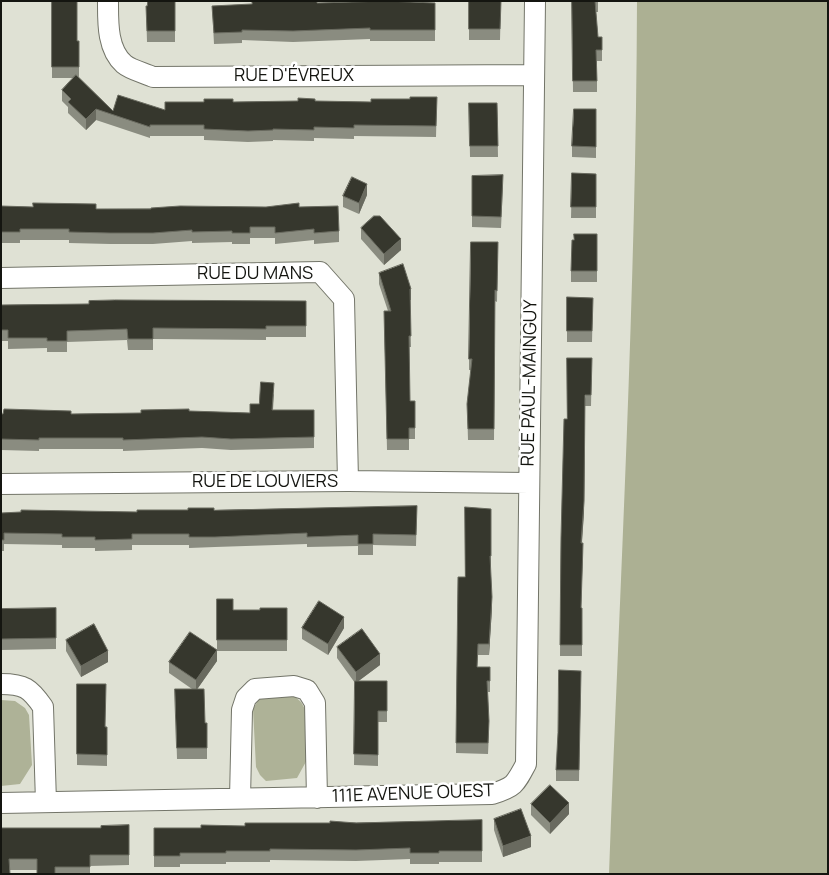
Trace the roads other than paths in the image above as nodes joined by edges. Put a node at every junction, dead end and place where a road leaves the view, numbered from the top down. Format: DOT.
graph roads {
  1 [pos="108,1"];
  2 [pos="534,1"];
  3 [pos="534,75"];
  4 [pos="1,278"];
  5 [pos="348,481"];
  6 [pos="529,483"];
  7 [pos="1,484"];
  8 [pos="1,684"];
  9 [pos="526,764"];
  10 [pos="240,798"];
  11 [pos="317,798"];
  12 [pos="46,802"];
  13 [pos="1,803"];
  1 -- 3 [label="street, RUE D'ÉVREUX"];
  2 -- 3 [label="street, RUE PAUL-MAINGUY"];
  3 -- 6 [label="street, RUE PAUL-MAINGUY"];
  4 -- 5 [label="street, RUE DU MANS"];
  5 -- 6 [label="street, RUE DE LOUVIERS"];
  5 -- 7 [label="street, RUE DE LOUVIERS"];
  6 -- 9 [label="street, RUE PAUL-MAINGUY"];
  8 -- 12 [label="street"];
  9 -- 11 [label="street, 111E AVENUE OUEST"];
  10 -- 11 [label="street, 111E AVENUE OUEST"];
  10 -- 11 [label="street, 111E AVENUE OUEST"];
  10 -- 12 [label="street, 111E AVENUE OUEST"];
  12 -- 13 [label="street, 111E AVENUE OUEST"];
}
